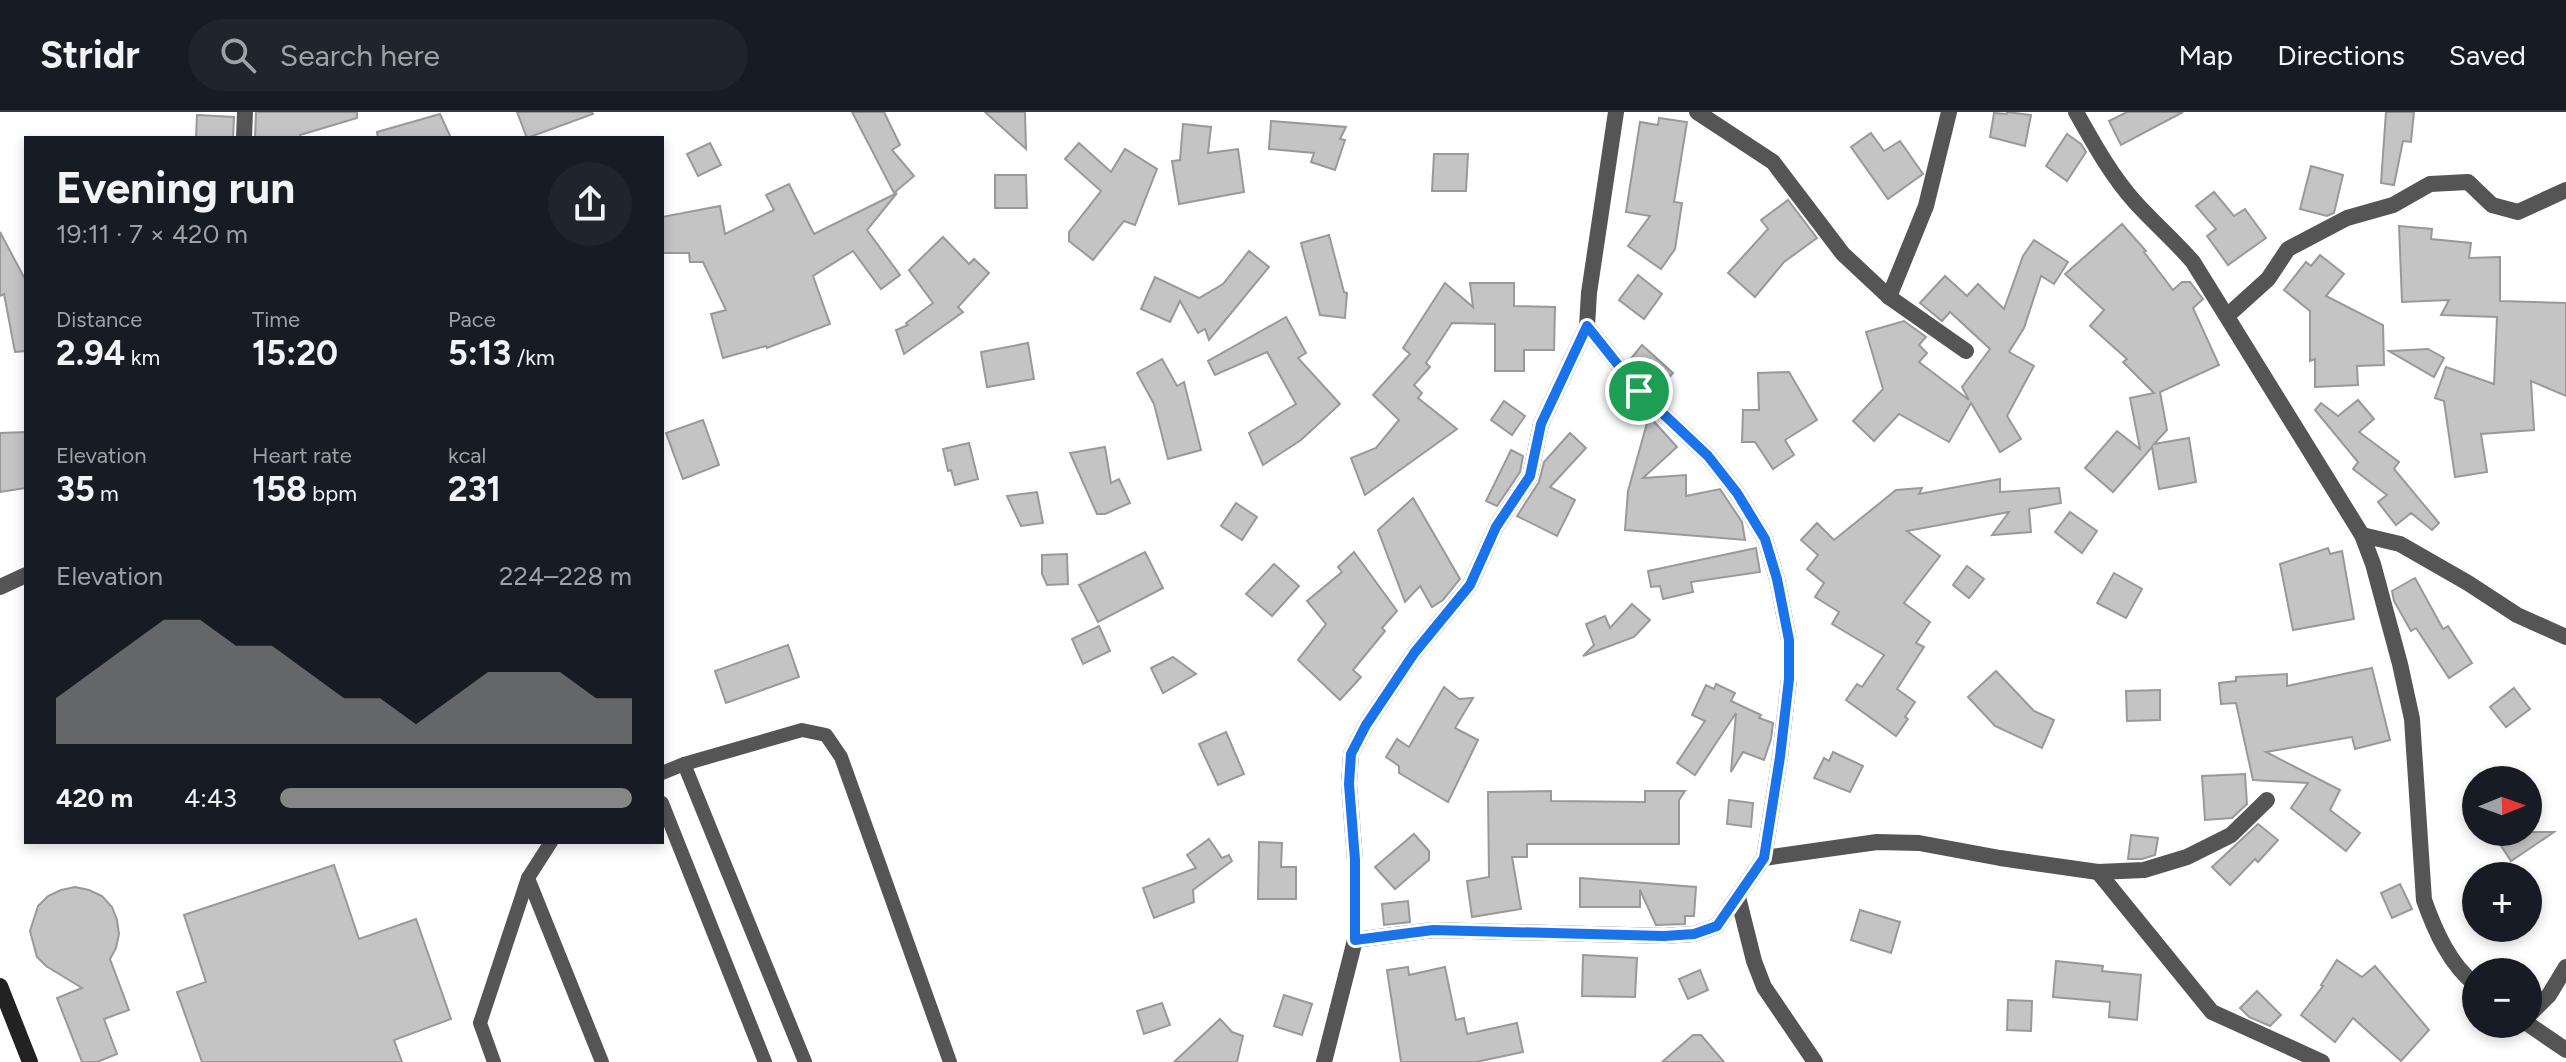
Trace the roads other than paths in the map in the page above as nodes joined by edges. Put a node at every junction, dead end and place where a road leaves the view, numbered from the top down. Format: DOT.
graph roads {
  1 [pos="245,112"];
  2 [pos="1616,112"];
  3 [pos="1697,112"];
  4 [pos="1949,112"];
  5 [pos="2076,112"];
  6 [pos="244,136"];
  7 [pos="2566,190"];
  8 [pos="1889,297"];
  9 [pos="2227,316"];
  10 [pos="1587,326"];
  11 [pos="1966,351"];
  12 [pos="2362,535"];
  13 [pos="24,576"];
  14 [pos="0,587"];
  15 [pos="2566,637"];
  16 [pos="684,764"];
  17 [pos="664,772"];
  18 [pos="2267,800"];
  19 [pos="664,808"];
  20 [pos="550,844"];
  21 [pos="1764,858"];
  22 [pos="2098,872"];
  23 [pos="528,878"];
  24 [pos="1738,897"];
  25 [pos="1355,940"];
  26 [pos="2566,967"];
  27 [pos="2462,969"];
  28 [pos="0,986"];
  29 [pos="2542,1002"];
  30 [pos="2542,1034"];
  31 [pos="2566,1050"];
  32 [pos="30,1062"];
  33 [pos="494,1062"];
  34 [pos="602,1062"];
  35 [pos="765,1062"];
  36 [pos="805,1062"];
  37 [pos="950,1062"];
  38 [pos="1324,1062"];
  39 [pos="1815,1062"];
  40 [pos="2322,1062"];
  1 -- 6 [label="street"];
  2 -- 10 [label="street"];
  3 -- 8 [label="street"];
  4 -- 8 [label="street"];
  5 -- 9 [label="street"];
  7 -- 9 [label="street"];
  8 -- 11 [label="street"];
  9 -- 12 [label="street"];
  10 -- 21 [label="street"];
  10 -- 25 [label="street"];
  12 -- 15 [label="street"];
  12 -- 27 [label="street"];
  13 -- 14 [label="street"];
  16 -- 17 [label="lane"];
  16 -- 36 [label="lane"];
  16 -- 37 [label="lane"];
  18 -- 22 [label="street"];
  19 -- 35 [label="lane"];
  20 -- 23 [label="lane"];
  21 -- 22 [label="street"];
  21 -- 24 [label="street"];
  22 -- 40 [label="street"];
  23 -- 33 [label="lane"];
  23 -- 34 [label="lane"];
  24 -- 25 [label="street"];
  24 -- 39 [label="street"];
  25 -- 38 [label="street"];
  26 -- 29 [label="street"];
  28 -- 32 [label="street"];
  30 -- 31 [label="street"];
}
